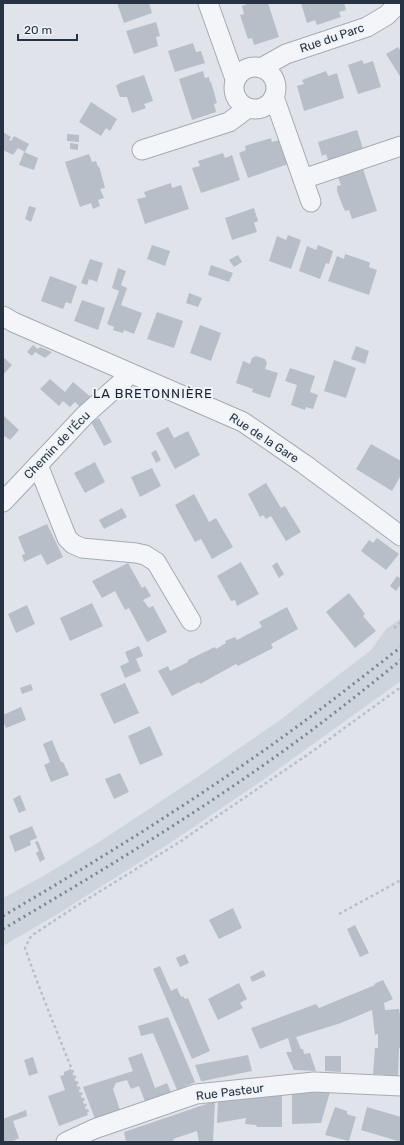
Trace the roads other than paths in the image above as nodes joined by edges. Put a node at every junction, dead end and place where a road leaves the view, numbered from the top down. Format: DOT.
graph roads {
  1 [pos="208,3"];
  2 [pos="399,3"];
  3 [pos="262,68"];
  4 [pos="235,79"];
  5 [pos="274,96"];
  6 [pos="248,108"];
  7 [pos="401,146"];
  8 [pos="142,150"];
  9 [pos="303,179"];
  10 [pos="311,202"];
  11 [pos="3,316"];
  12 [pos="129,373"];
  13 [pos="38,465"];
  14 [pos="3,502"];
  15 [pos="401,536"];
  16 [pos="191,621"];
  17 [pos="401,1086"];
  18 [pos="66,1142"];
  1 -- 4 [label="street"];
  2 -- 3 [label="street, Rue du Parc"];
  3 -- 4 [label="street, Rue du Parc"];
  3 -- 5 [label="street"];
  4 -- 6 [label="street"];
  5 -- 6 [label="street"];
  5 -- 9 [label="street"];
  6 -- 8 [label="street"];
  7 -- 9 [label="street"];
  9 -- 10 [label="street"];
  11 -- 12 [label="street, Rue de la Gare"];
  12 -- 13 [label="street, Chemin de l'Écu"];
  12 -- 15 [label="street, Rue de la Gare"];
  13 -- 14 [label="street, Chemin de l'Écu"];
  13 -- 16 [label="street"];
  17 -- 18 [label="street, Rue Pasteur"];
}
